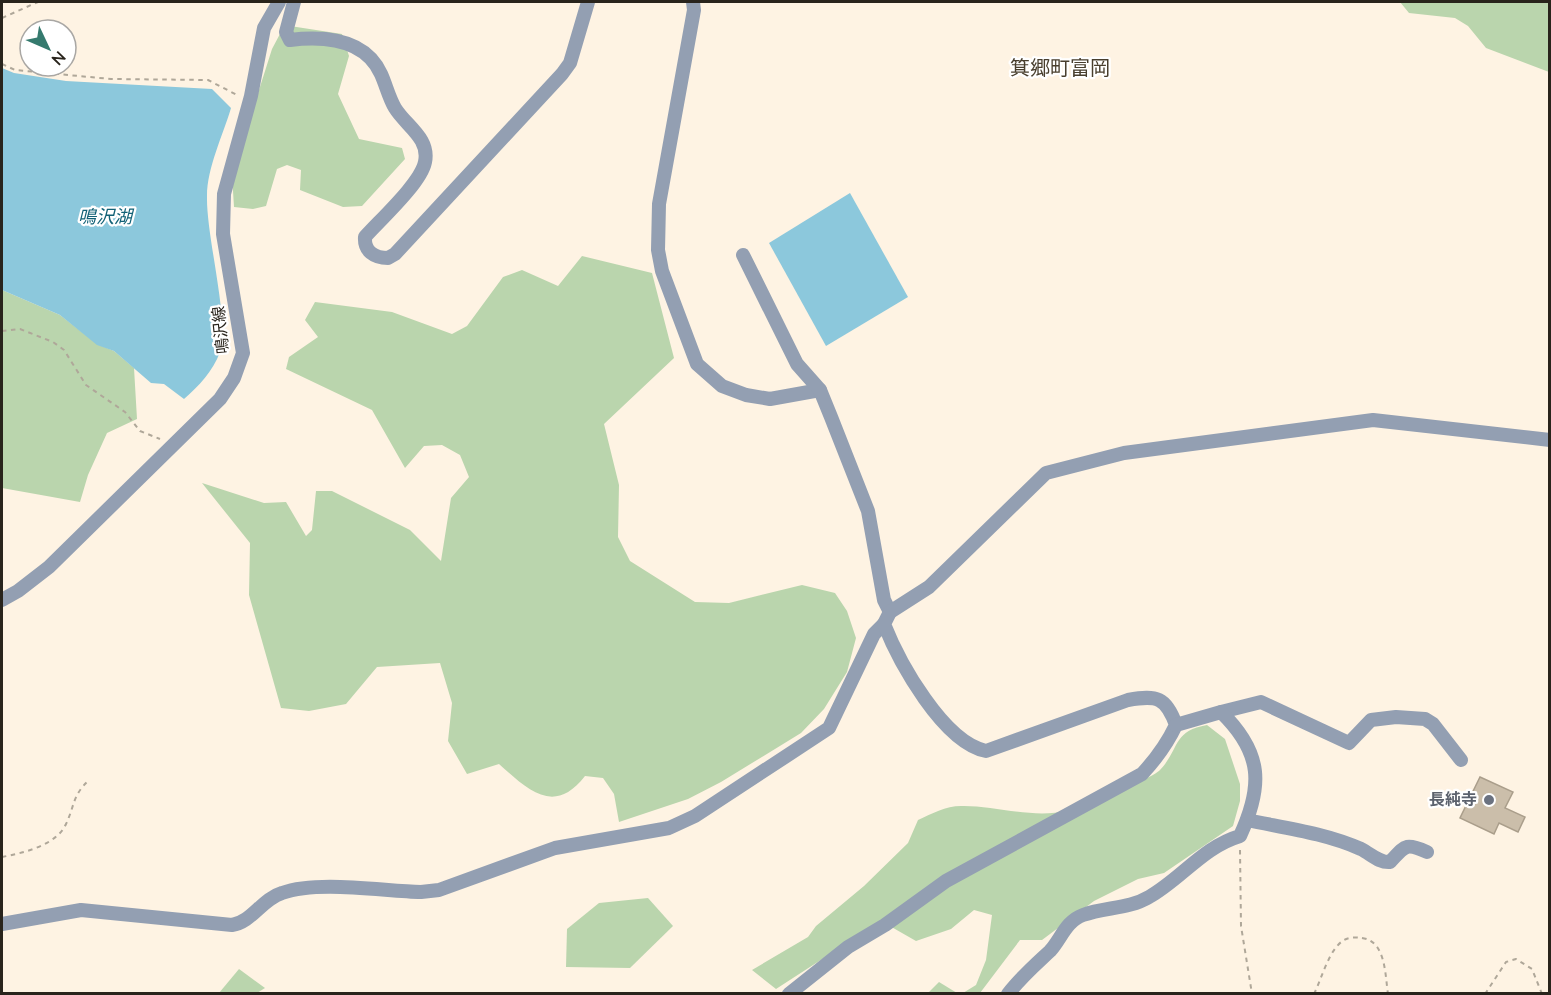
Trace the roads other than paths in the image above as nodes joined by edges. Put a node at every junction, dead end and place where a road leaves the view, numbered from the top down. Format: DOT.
graph roads {
  1 [pos="279,2"];
  2 [pos="294,2"];
  3 [pos="588,2"];
  4 [pos="693,2"];
  5 [pos="743,255"];
  6 [pos="820,390"];
  7 [pos="1550,440"];
  8 [pos="2,600"];
  9 [pos="887,618"];
  10 [pos="1221,712"];
  11 [pos="1176,725"];
  12 [pos="1461,760"];
  13 [pos="1248,820"];
  14 [pos="1427,852"];
  15 [pos="2,924"];
  16 [pos="789,993"];
  17 [pos="1008,993"];
  1 -- 8 [label="street, 鳴沢線"];
  2 -- 3 [label="street"];
  4 -- 6 [label="street"];
  5 -- 6 [label="street"];
  6 -- 9 [label="street"];
  7 -- 9 [label="street"];
  9 -- 11 [label="street"];
  9 -- 15 [label="street"];
  10 -- 11 [label="street"];
  10 -- 12 [label="street"];
  10 -- 13 [label="street"];
  11 -- 16 [label="street"];
  13 -- 14 [label="street"];
  13 -- 17 [label="street"];
}
